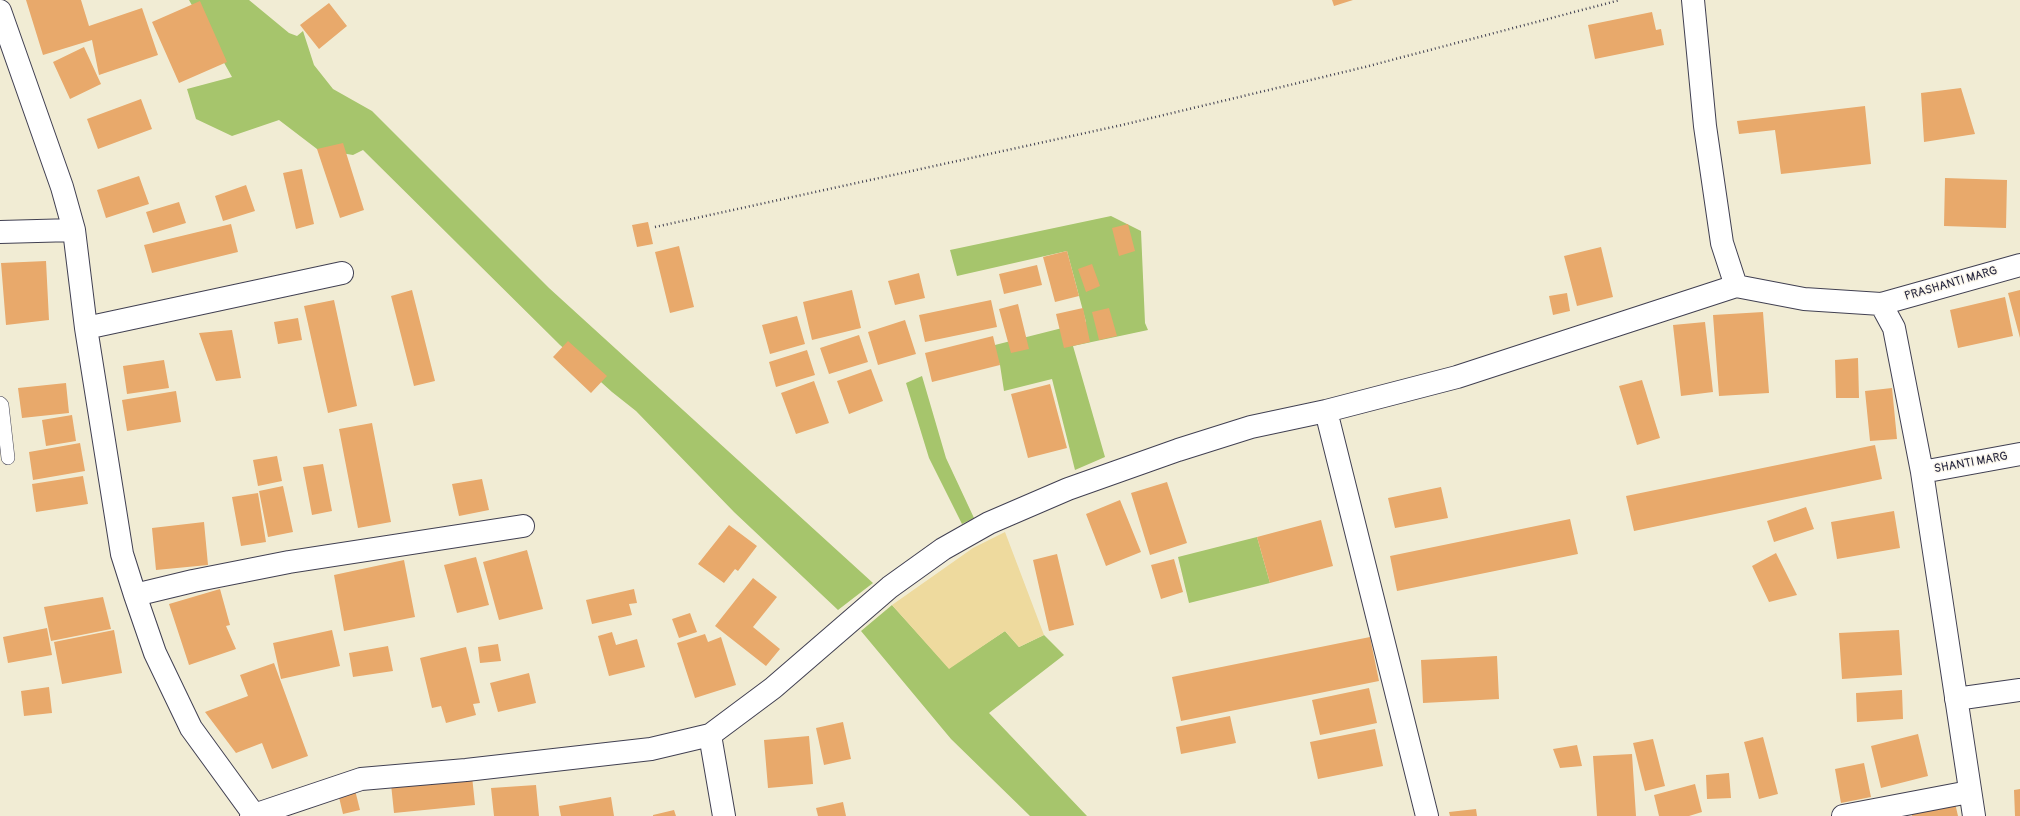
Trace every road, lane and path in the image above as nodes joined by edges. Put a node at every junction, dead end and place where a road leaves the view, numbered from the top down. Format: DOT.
graph roads {
  1 [pos="1620,0"];
  2 [pos="1693,0"];
  3 [pos="0,11"];
  4 [pos="655,227"];
  5 [pos="74,230"];
  6 [pos="0,232"];
  7 [pos="2020,265"];
  8 [pos="342,273"];
  9 [pos="1736,286"];
  10 [pos="1881,304"];
  11 [pos="86,328"];
  12 [pos="0,402"];
  13 [pos="1326,411"];
  14 [pos="2020,454"];
  15 [pos="8,458"];
  16 [pos="1922,472"];
  17 [pos="523,526"];
  18 [pos="135,595"];
  19 [pos="2020,690"];
  20 [pos="1956,699"];
  21 [pos="710,735"];
  22 [pos="1969,792"];
  23 [pos="254,816"];
  24 [pos="724,816"];
  25 [pos="1427,816"];
  26 [pos="1843,816"];
  27 [pos="1974,816"];
  1 -- 4 [label="path"];
  2 -- 9 [label="street"];
  3 -- 5 [label="street"];
  5 -- 6 [label="street"];
  5 -- 11 [label="street"];
  7 -- 10 [label="street, PRASHANTI MARG"];
  8 -- 11 [label="street"];
  9 -- 10 [label="street, PRASHANTI MARG"];
  9 -- 13 [label="street"];
  10 -- 16 [label="street"];
  11 -- 18 [label="street"];
  12 -- 15 [label="lane"];
  13 -- 21 [label="street"];
  13 -- 25 [label="street"];
  14 -- 16 [label="street, SHANTI MARG"];
  16 -- 20 [label="street"];
  17 -- 18 [label="street"];
  18 -- 23 [label="street"];
  19 -- 20 [label="street"];
  20 -- 22 [label="street"];
  21 -- 23 [label="street"];
  21 -- 24 [label="street"];
  22 -- 26 [label="street"];
  22 -- 27 [label="street"];
}
